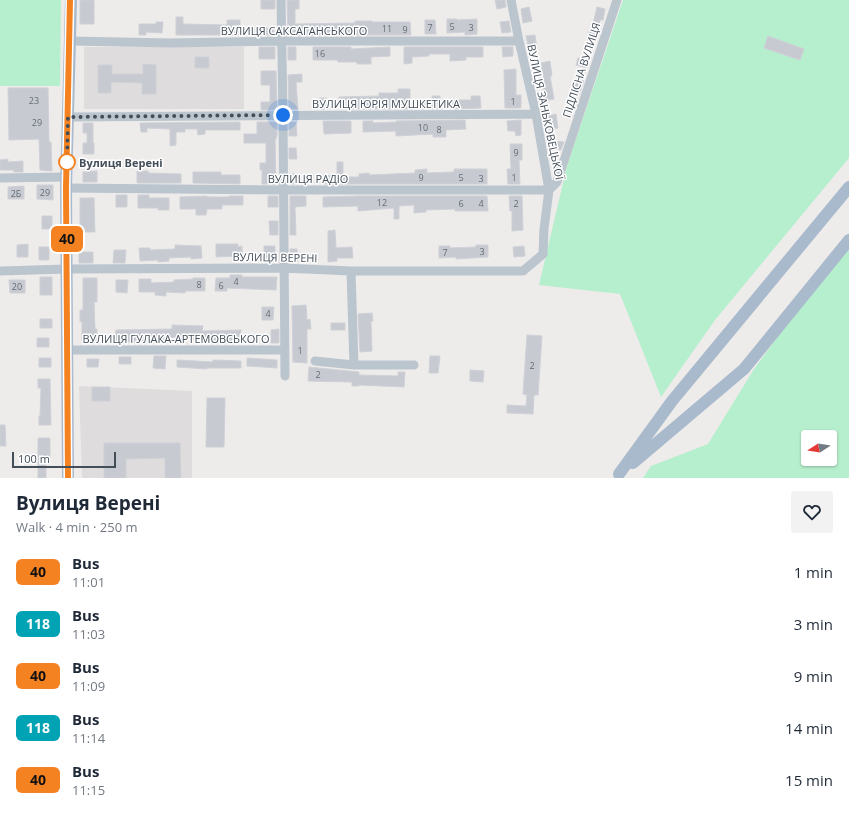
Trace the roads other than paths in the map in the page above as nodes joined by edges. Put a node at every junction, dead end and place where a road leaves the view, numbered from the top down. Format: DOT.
graph roads {
  1 [pos="70,0"];
  2 [pos="281,0"];
  3 [pos="511,0"];
  4 [pos="617,0"];
  5 [pos="70,41"];
  6 [pos="282,41"];
  7 [pos="519,42"];
  8 [pos="536,114"];
  9 [pos="283,115"];
  10 [pos="68,117"];
  11 [pos="0,178"];
  12 [pos="66,182"];
  13 [pos="849,187"];
  14 [pos="283,190"];
  15 [pos="549,190"];
  16 [pos="849,240"];
  17 [pos="543,254"];
  18 [pos="283,268"];
  19 [pos="67,269"];
  20 [pos="0,271"];
  21 [pos="351,271"];
  22 [pos="68,350"];
  23 [pos="284,350"];
  24 [pos="315,361"];
  25 [pos="354,365"];
  26 [pos="414,365"];
  27 [pos="285,376"];
  28 [pos="617,476"];
  29 [pos="68,478"];
  1 -- 5 [label="main road"];
  2 -- 6 [label="street"];
  3 -- 7 [label="street, ВУЛИЦЯ ЗАНЬКОВЕЦЬКОЇ"];
  4 -- 15 [label="street, ПІДЛІСНА ВУЛИЦЯ"];
  5 -- 6 [label="street, ВУЛИЦЯ САКСАГАНСЬКОГО"];
  5 -- 10 [label="main road"];
  6 -- 7 [label="street, ВУЛИЦЯ САКСАГАНСЬКОГО"];
  6 -- 9 [label="street"];
  7 -- 8 [label="street, ВУЛИЦЯ ЗАНЬКОВЕЦЬКОЇ"];
  8 -- 9 [label="street, ВУЛИЦЯ ЮРІЯ МУШКЕТИКА"];
  8 -- 15 [label="street, ВУЛИЦЯ ЗАНЬКОВЕЦЬКОЇ"];
  9 -- 10 [label="street, ВУЛИЦЯ ЮРІЯ МУШКЕТИКА"];
  9 -- 14 [label="street"];
  10 -- 12 [label="main road"];
  11 -- 12 [label="street, ВУЛИЦЯ РАДІО"];
  12 -- 14 [label="street, ВУЛИЦЯ РАДІО"];
  12 -- 19 [label="main road"];
  13 -- 28 [label="main road"];
  14 -- 15 [label="street, ВУЛИЦЯ РАДІО"];
  14 -- 18 [label="street"];
  15 -- 17 [label="street, ВУЛИЦЯ ЗАНЬКОВЕЦЬКОЇ"];
  16 -- 28 [label="main road"];
  17 -- 21 [label="street, ВУЛИЦЯ ВЕРЕНІ"];
  18 -- 19 [label="street, ВУЛИЦЯ ВЕРЕНІ"];
  18 -- 21 [label="street, ВУЛИЦЯ ВЕРЕНІ"];
  18 -- 23 [label="street"];
  19 -- 20 [label="street, ВУЛИЦЯ ВЕРЕНІ"];
  19 -- 22 [label="main road"];
  21 -- 25 [label="street"];
  22 -- 23 [label="street, ВУЛИЦЯ ГУЛАКА-АРТЕМОВСЬКОГО"];
  22 -- 29 [label="main road"];
  23 -- 27 [label="street"];
  24 -- 25 [label="street"];
  25 -- 26 [label="street"];
}
